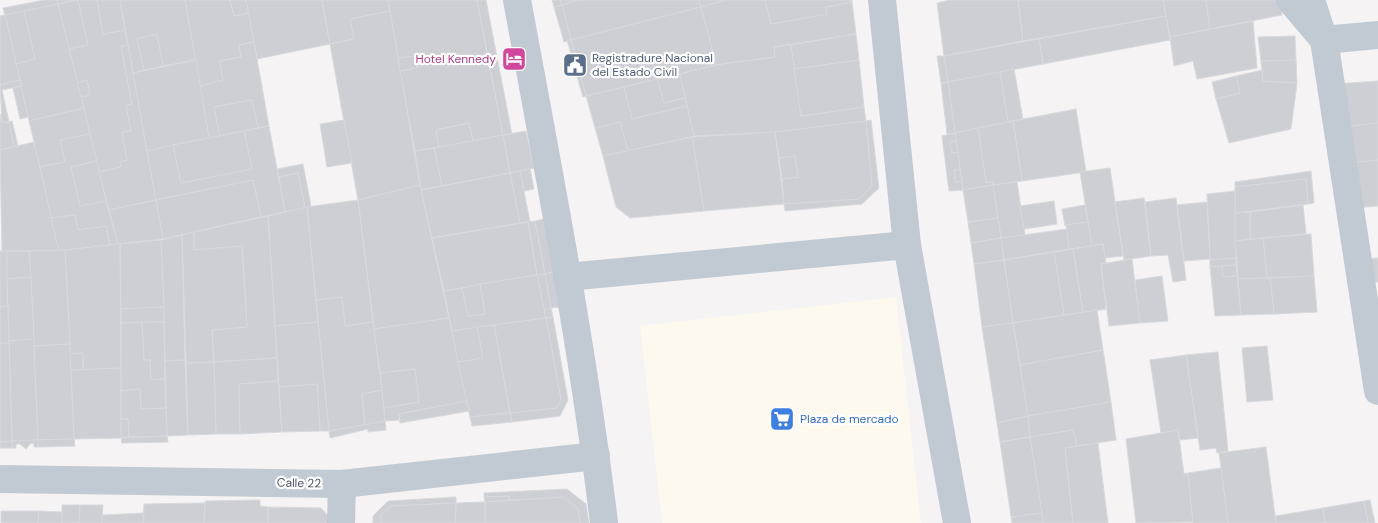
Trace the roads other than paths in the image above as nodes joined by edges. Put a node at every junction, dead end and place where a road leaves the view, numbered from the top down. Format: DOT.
graph roads {
  1 [pos="517,0"];
  2 [pos="882,0"];
  3 [pos="1290,0"];
  4 [pos="1311,0"];
  5 [pos="1378,35"];
  6 [pos="1324,40"];
  7 [pos="907,245"];
  8 [pos="568,277"];
  9 [pos="1378,391"];
  10 [pos="596,456"];
  11 [pos="0,478"];
  12 [pos="342,484"];
  13 [pos="341,523"];
  14 [pos="604,523"];
  15 [pos="957,523"];
  1 -- 8 [label="street"];
  2 -- 7 [label="street"];
  3 -- 6 [label="street"];
  4 -- 6 [label="street"];
  5 -- 6 [label="street"];
  6 -- 9 [label="street"];
  7 -- 8 [label="street"];
  7 -- 15 [label="street"];
  8 -- 10 [label="street"];
  10 -- 12 [label="street, Calle 22"];
  10 -- 14 [label="street"];
  11 -- 12 [label="street, Calle 22"];
  12 -- 13 [label="street"];
}
